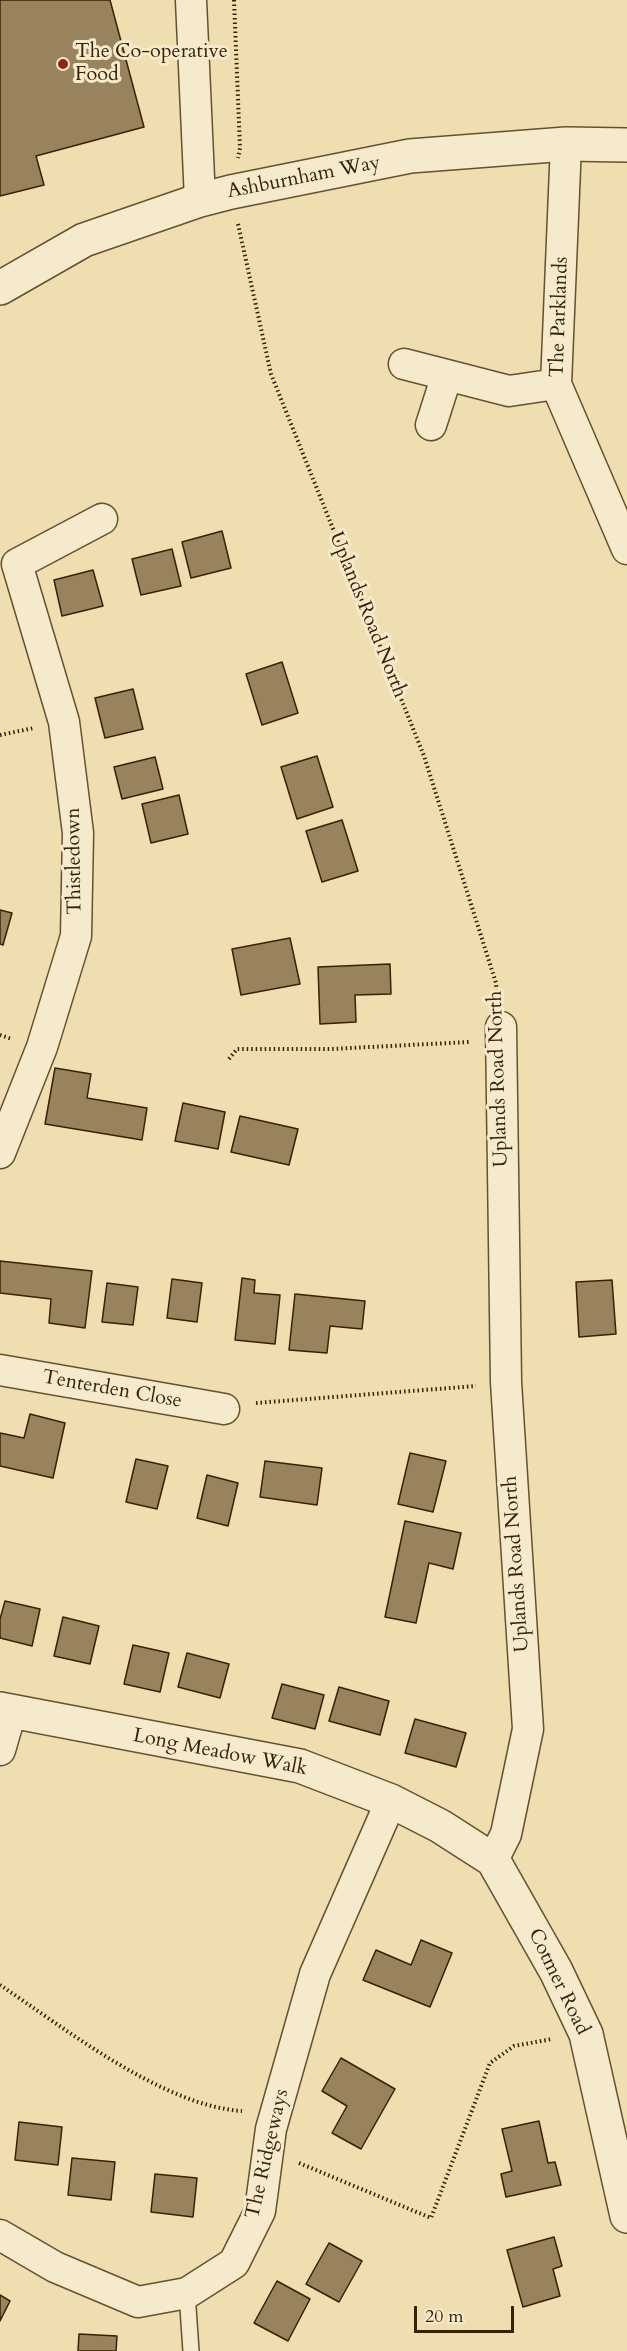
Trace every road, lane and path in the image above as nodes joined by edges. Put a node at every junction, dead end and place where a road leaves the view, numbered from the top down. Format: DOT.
graph roads {
  1 [pos="191,0"];
  2 [pos="234,0"];
  3 [pos="566,144"];
  4 [pos="627,146"];
  5 [pos="231,192"];
  6 [pos="200,200"];
  7 [pos="0,288"];
  8 [pos="404,364"];
  9 [pos="447,375"];
  10 [pos="555,384"];
  11 [pos="431,425"];
  12 [pos="102,519"];
  13 [pos="627,549"];
  14 [pos="8,565"];
  15 [pos="501,1034"];
  16 [pos="229,1059"];
  17 [pos="0,1153"];
  18 [pos="0,1370"];
  19 [pos="506,1382"];
  20 [pos="224,1409"];
  21 [pos="5,1711"];
  22 [pos="0,1750"];
  23 [pos="391,1801"];
  24 [pos="494,1860"];
  25 [pos="0,1985"];
  26 [pos="586,2034"];
  27 [pos="276,2114"];
  28 [pos="269,2151"];
  29 [pos="627,2216"];
  30 [pos="0,2235"];
  31 [pos="187,2293"];
  32 [pos="191,2351"];
  1 -- 6 [label="street"];
  2 -- 5 [label="path"];
  3 -- 4 [label="street, Ashburnham Way"];
  3 -- 5 [label="street, Ashburnham Way"];
  3 -- 10 [label="street, The Parklands"];
  5 -- 6 [label="street, Ashburnham Way"];
  5 -- 15 [label="path, Uplands Road North"];
  6 -- 7 [label="street, Ashburnham Way"];
  8 -- 9 [label="street"];
  9 -- 10 [label="street"];
  9 -- 11 [label="street"];
  10 -- 13 [label="street, The Parklands"];
  12 -- 14 [label="street, Thistledown"];
  14 -- 17 [label="street, Thistledown"];
  15 -- 16 [label="path"];
  15 -- 19 [label="street, Uplands Road North"];
  18 -- 20 [label="street, Tenterden Close"];
  19 -- 20 [label="path"];
  19 -- 24 [label="street, Uplands Road North"];
  21 -- 22 [label="street"];
  21 -- 23 [label="street, Long Meadow Walk"];
  23 -- 24 [label="street, Long Meadow Walk"];
  23 -- 27 [label="street, The Ridgeways"];
  24 -- 26 [label="street, Cotmer Road"];
  25 -- 27 [label="path"];
  26 -- 28 [label="path"];
  26 -- 29 [label="street, Cotmer Road"];
  27 -- 28 [label="street, The Ridgeways"];
  28 -- 31 [label="street, The Ridgeways"];
  30 -- 31 [label="street, The Ridgeways"];
  31 -- 32 [label="lane"];
}
